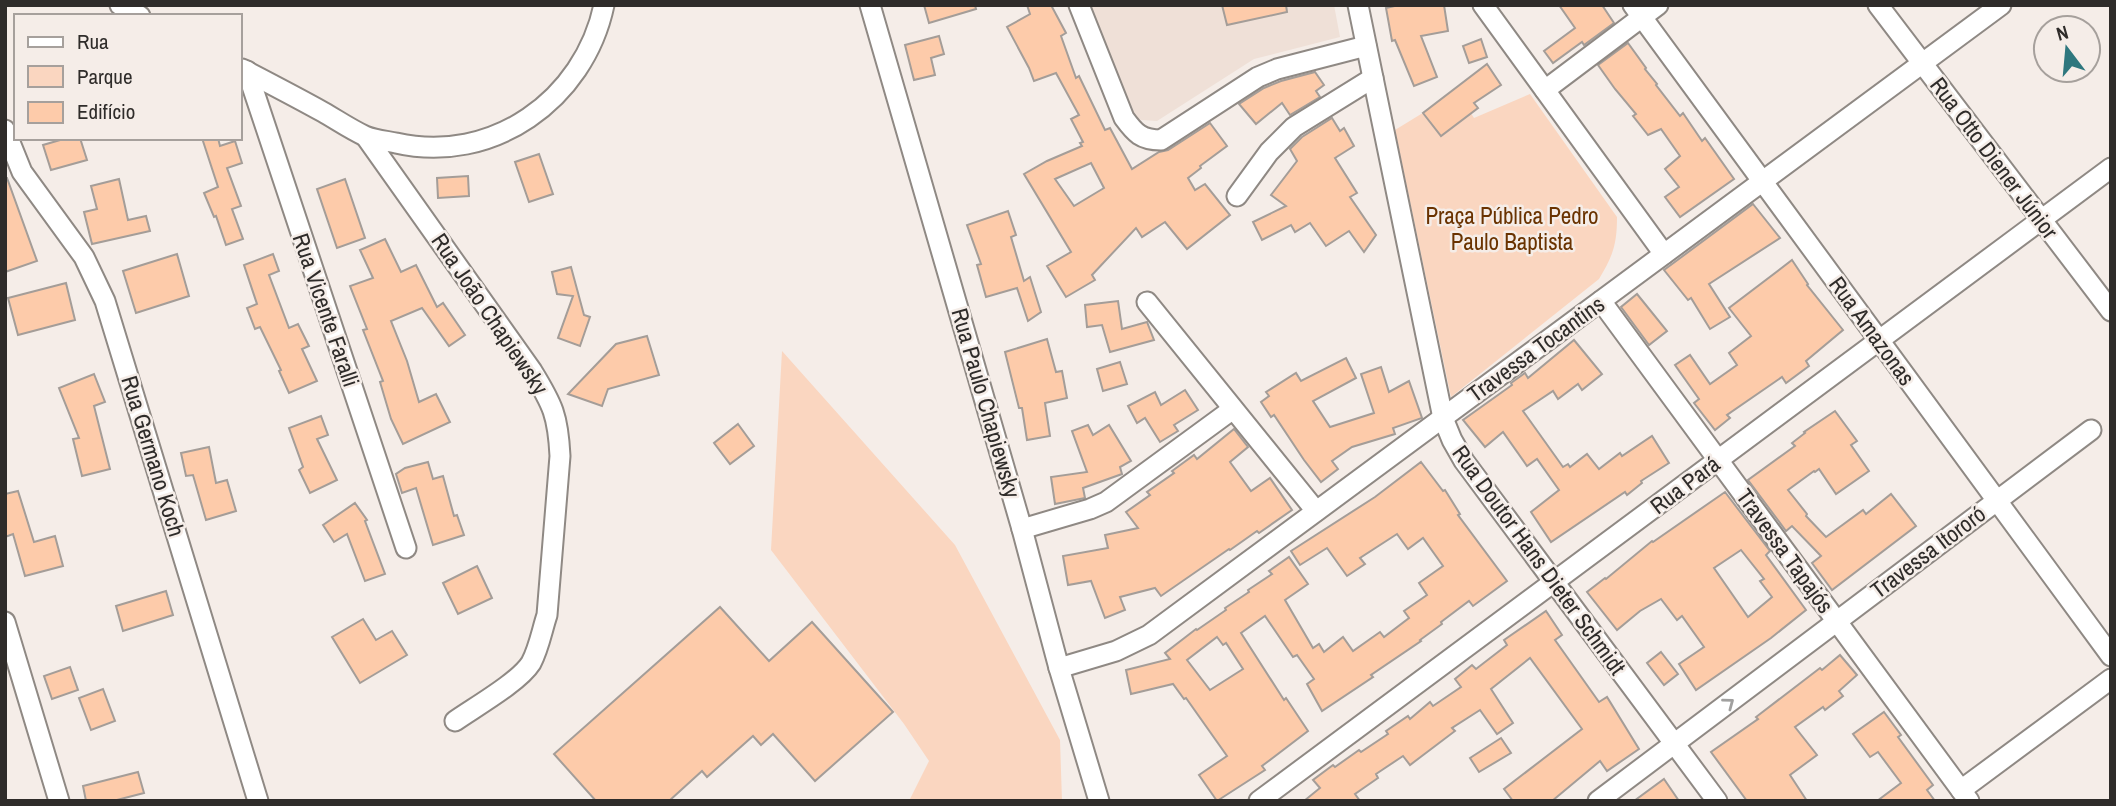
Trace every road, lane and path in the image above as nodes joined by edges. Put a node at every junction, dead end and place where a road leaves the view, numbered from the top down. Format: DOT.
graph roads {
  1 [pos="120,5"];
  2 [pos="604,5"];
  3 [pos="870,5"];
  4 [pos="1079,5"];
  5 [pos="1358,5"];
  6 [pos="1483,5"];
  7 [pos="1658,5"];
  8 [pos="1878,5"];
  9 [pos="2001,5"];
  10 [pos="1637,11"];
  11 [pos="136,14"];
  12 [pos="1366,46"];
  13 [pos="1922,64"];
  14 [pos="243,70"];
  15 [pos="1373,78"];
  16 [pos="1545,90"];
  17 [pos="5,131"];
  18 [pos="366,137"];
  19 [pos="2111,168"];
  20 [pos="1762,182"];
  21 [pos="1237,196"];
  22 [pos="2041,220"];
  23 [pos="1664,254"];
  24 [pos="1601,301"];
  25 [pos="1147,302"];
  26 [pos="2111,311"];
  27 [pos="1879,340"];
  28 [pos="1233,409"];
  29 [pos="1443,418"];
  30 [pos="2091,430"];
  31 [pos="1718,460"];
  32 [pos="1997,501"];
  33 [pos="1316,511"];
  34 [pos="1022,529"];
  35 [pos="406,548"];
  36 [pos="1554,582"];
  37 [pos="1837,621"];
  38 [pos="5,622"];
  39 [pos="2111,656"];
  40 [pos="1059,668"];
  41 [pos="2111,679"];
  42 [pos="455,721"];
  43 [pos="1675,744"];
  44 [pos="1965,795"];
  45 [pos="59,801"];
  46 [pos="258,801"];
  47 [pos="1099,801"];
  48 [pos="1259,801"];
  49 [pos="1598,801"];
  50 [pos="1717,801"];
  1 -- 11 [label="street"];
  2 -- 18 [label="street"];
  3 -- 34 [label="street, Rua Paulo Chapiewsky"];
  4 -- 12 [label="street"];
  5 -- 12 [label="street, Rua Doutor Hans Dieter Schmidt"];
  6 -- 16 [label="street"];
  7 -- 10 [label="street"];
  8 -- 13 [label="street, Rua Otto Diener Júnior"];
  9 -- 13 [label="street, Travessa Tocantins"];
  10 -- 16 [label="street"];
  10 -- 20 [label="street, Rua Amazonas"];
  12 -- 15 [label="street, Rua Doutor Hans Dieter Schmidt"];
  13 -- 20 [label="street, Travessa Tocantins"];
  13 -- 22 [label="street, Rua Otto Diener Júnior"];
  14 -- 18 [label="street"];
  14 -- 35 [label="street, Rua Vicente Faralli"];
  15 -- 21 [label="street"];
  15 -- 29 [label="street, Rua Doutor Hans Dieter Schmidt"];
  16 -- 23 [label="street"];
  17 -- 46 [label="street, Rua Germano Koch"];
  18 -- 42 [label="street, Rua João Chapiewsky"];
  19 -- 22 [label="street, Rua Pará"];
  20 -- 23 [label="street, Travessa Tocantins"];
  20 -- 27 [label="street, Rua Amazonas"];
  22 -- 26 [label="street, Rua Otto Diener Júnior"];
  22 -- 27 [label="street, Rua Pará"];
  23 -- 24 [label="street, Travessa Tocantins"];
  24 -- 29 [label="street, Travessa Tocantins"];
  24 -- 31 [label="street, Travessa Tapajós"];
  25 -- 28 [label="street"];
  27 -- 31 [label="street, Rua Pará"];
  27 -- 32 [label="street, Rua Amazonas"];
  28 -- 33 [label="street"];
  28 -- 34 [label="street"];
  29 -- 33 [label="street, Travessa Tocantins"];
  29 -- 36 [label="street, Rua Doutor Hans Dieter Schmidt"];
  30 -- 32 [label="street, Travessa Itororó"];
  31 -- 36 [label="street, Rua Pará"];
  31 -- 37 [label="street, Travessa Tapajós"];
  32 -- 37 [label="street, Travessa Itororó"];
  32 -- 39 [label="street, Rua Amazonas"];
  33 -- 40 [label="street, Travessa Tocantins"];
  34 -- 40 [label="street, Rua Paulo Chapiewsky"];
  36 -- 43 [label="street, Rua Doutor Hans Dieter Schmidt"];
  36 -- 48 [label="street, Rua Pará"];
  43 -- 37 [label="street, Travessa Itororó, one-way"];
  37 -- 44 [label="street, Travessa Tapajós"];
  38 -- 45 [label="street"];
  40 -- 47 [label="street, Rua Paulo Chapiewsky"];
  41 -- 44 [label="street"];
  43 -- 49 [label="street, Travessa Itororó"];
  43 -- 50 [label="street, Rua Doutor Hans Dieter Schmidt"];
}
